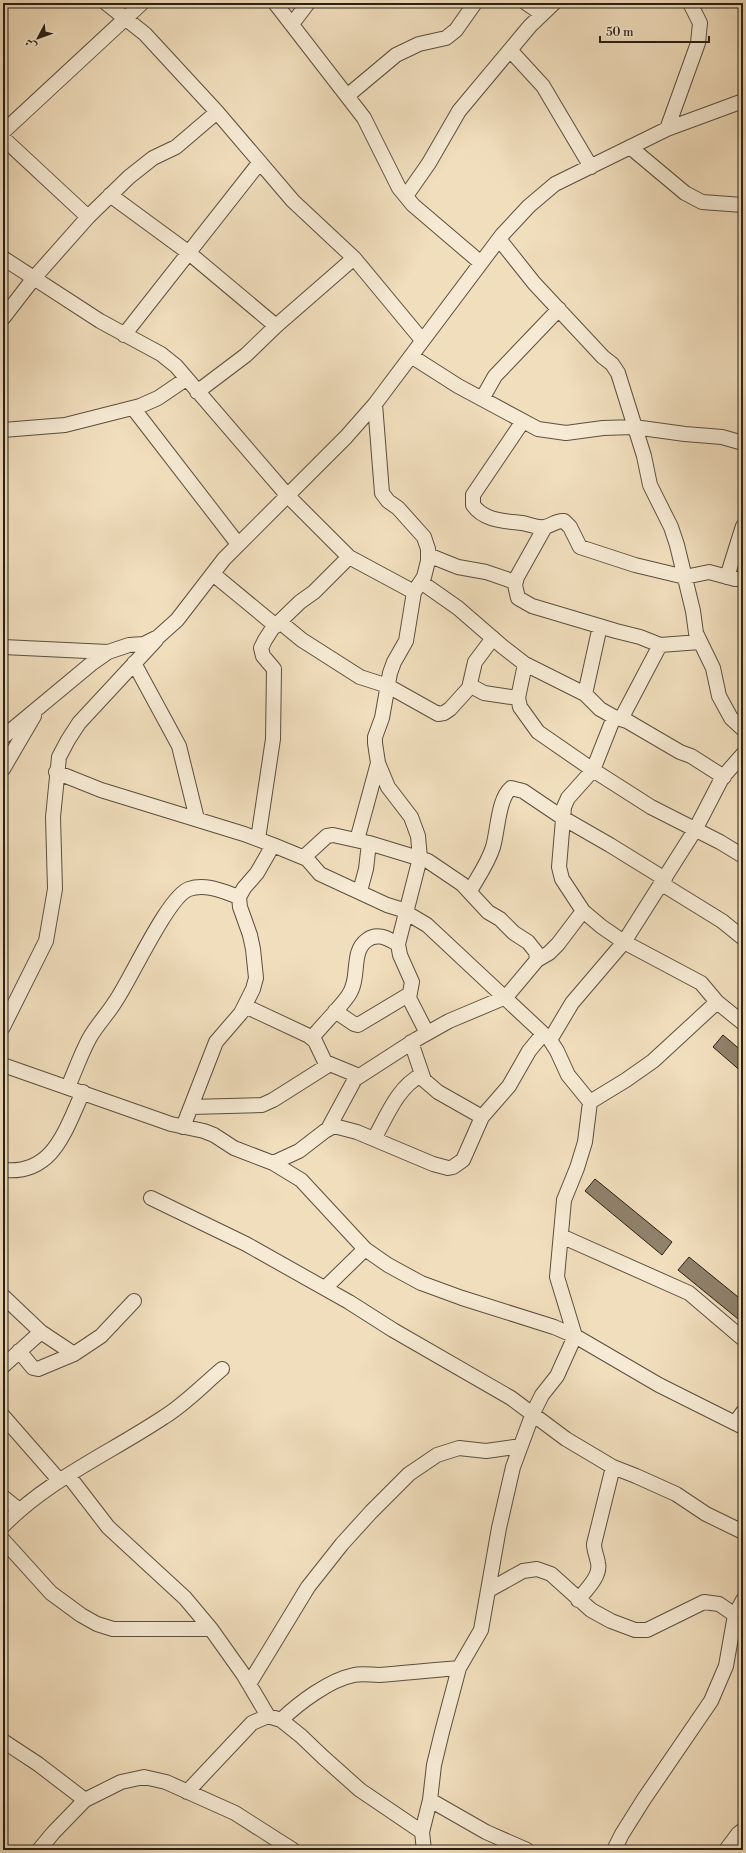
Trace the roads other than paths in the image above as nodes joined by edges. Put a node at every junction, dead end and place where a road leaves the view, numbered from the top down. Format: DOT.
graph roads {
  1 [pos="106,3"];
  2 [pos="142,3"];
  3 [pos="275,3"];
  4 [pos="308,3"];
  5 [pos="475,3"];
  6 [pos="526,3"];
  7 [pos="554,3"];
  8 [pos="690,3"];
  9 [pos="542,14"];
  10 [pos="125,18"];
  11 [pos="292,24"];
  12 [pos="510,50"];
  13 [pos="347,96"];
  14 [pos="743,101"];
  15 [pos="217,112"];
  16 [pos="667,129"];
  17 [pos="3,132"];
  18 [pos="3,138"];
  19 [pos="630,147"];
  20 [pos="260,162"];
  21 [pos="591,167"];
  22 [pos="110,195"];
  23 [pos="406,196"];
  24 [pos="743,205"];
  25 [pos="88,217"];
  26 [pos="499,239"];
  27 [pos="188,253"];
  28 [pos="3,258"];
  29 [pos="354,258"];
  30 [pos="481,263"];
  31 [pos="34,278"];
  32 [pos="559,309"];
  33 [pos="3,318"];
  34 [pos="276,326"];
  35 [pos="124,335"];
  36 [pos="422,340"];
  37 [pos="411,356"];
  38 [pos="186,379"];
  39 [pos="197,392"];
  40 [pos="482,399"];
  41 [pos="374,404"];
  42 [pos="133,408"];
  43 [pos="523,421"];
  44 [pos="634,427"];
  45 [pos="3,430"];
  46 [pos="743,443"];
  47 [pos="287,495"];
  48 [pos="743,526"];
  49 [pos="545,527"];
  50 [pos="238,544"];
  51 [pos="428,555"];
  52 [pos="348,557"];
  53 [pos="213,574"];
  54 [pos="685,577"];
  55 [pos="727,577"];
  56 [pos="743,579"];
  57 [pos="515,582"];
  58 [pos="417,587"];
  59 [pos="278,624"];
  60 [pos="600,626"];
  61 [pos="158,637"];
  62 [pos="493,638"];
  63 [pos="700,642"];
  64 [pos="660,645"];
  65 [pos="3,647"];
  66 [pos="108,652"];
  67 [pos="134,663"];
  68 [pos="525,664"];
  69 [pos="388,686"];
  70 [pos="469,688"];
  71 [pos="585,694"];
  72 [pos="518,698"];
  73 [pos="39,707"];
  74 [pos="618,718"];
  75 [pos="743,729"];
  76 [pos="3,737"];
  77 [pos="743,754"];
  78 [pos="378,763"];
  79 [pos="3,769"];
  80 [pos="593,770"];
  81 [pos="56,772"];
  82 [pos="724,777"];
  83 [pos="563,818"];
  84 [pos="196,819"];
  85 [pos="695,830"];
  86 [pos="258,839"];
  87 [pos="363,842"];
  88 [pos="274,845"];
  89 [pos="743,856"];
  90 [pos="304,858"];
  91 [pos="420,858"];
  92 [pos="663,881"];
  93 [pos="360,891"];
  94 [pos="470,891"];
  95 [pos="240,897"];
  96 [pos="583,911"];
  97 [pos="405,912"];
  98 [pos="743,938"];
  99 [pos="624,942"];
  100 [pos="398,944"];
  101 [pos="537,960"];
  102 [pos="408,995"];
  103 [pos="506,997"];
  104 [pos="717,1002"];
  105 [pos="245,1006"];
  106 [pos="335,1011"];
  107 [pos="743,1023"];
  108 [pos="3,1027"];
  109 [pos="428,1033"];
  110 [pos="547,1037"];
  111 [pos="312,1038"];
  112 [pos="411,1042"];
  113 [pos="330,1064"];
  114 [pos="3,1065"];
  115 [pos="421,1075"];
  116 [pos="359,1076"];
  117 [pos="68,1087"];
  118 [pos="83,1092"];
  119 [pos="590,1102"];
  120 [pos="191,1107"];
  121 [pos="482,1117"];
  122 [pos="184,1127"];
  123 [pos="328,1129"];
  124 [pos="374,1139"];
  125 [pos="272,1163"];
  126 [pos="3,1170"];
  127 [pos="151,1198"];
  128 [pos="561,1236"];
  129 [pos="365,1249"];
  130 [pos="324,1288"];
  131 [pos="3,1296"];
  132 [pos="134,1301"];
  133 [pos="41,1332"];
  134 [pos="575,1336"];
  135 [pos="743,1339"];
  136 [pos="19,1351"];
  137 [pos="74,1354"];
  138 [pos="3,1366"];
  139 [pos="222,1369"];
  140 [pos="533,1414"];
  141 [pos="3,1416"];
  142 [pos="740,1421"];
  143 [pos="521,1446"];
  144 [pos="613,1467"];
  145 [pos="64,1477"];
  146 [pos="3,1497"];
  147 [pos="19,1510"];
  148 [pos="3,1526"];
  149 [pos="743,1532"];
  150 [pos="3,1540"];
  151 [pos="489,1590"];
  152 [pos="578,1600"];
  153 [pos="743,1600"];
  154 [pos="735,1615"];
  155 [pos="211,1629"];
  156 [pos="459,1668"];
  157 [pos="248,1684"];
  158 [pos="275,1718"];
  159 [pos="3,1741"];
  160 [pos="187,1792"];
  161 [pos="85,1800"];
  162 [pos="430,1800"];
  163 [pos="743,1830"];
  164 [pos="422,1832"];
  165 [pos="277,1846"];
  166 [pos="39,1850"];
  167 [pos="294,1850"];
  168 [pos="424,1850"];
  169 [pos="527,1850"];
  170 [pos="614,1850"];
  171 [pos="726,1850"];
  1 -- 10 [label="street"];
  2 -- 10 [label="street"];
  3 -- 11 [label="street"];
  4 -- 11 [label="street"];
  5 -- 13 [label="street"];
  6 -- 9 [label="street"];
  7 -- 9 [label="street"];
  8 -- 16 [label="street"];
  9 -- 12 [label="street"];
  10 -- 15 [label="street"];
  10 -- 17 [label="street"];
  11 -- 13 [label="street"];
  12 -- 21 [label="street"];
  12 -- 23 [label="street"];
  13 -- 23 [label="street"];
  14 -- 16 [label="street"];
  15 -- 20 [label="street"];
  15 -- 22 [label="street"];
  16 -- 19 [label="street"];
  18 -- 25 [label="street"];
  19 -- 21 [label="street"];
  19 -- 24 [label="street"];
  20 -- 27 [label="street"];
  20 -- 29 [label="street"];
  21 -- 26 [label="street"];
  22 -- 25 [label="street"];
  22 -- 27 [label="street"];
  23 -- 30 [label="street"];
  25 -- 31 [label="street"];
  26 -- 30 [label="street"];
  26 -- 32 [label="street"];
  27 -- 34 [label="street"];
  27 -- 35 [label="street"];
  28 -- 31 [label="street"];
  29 -- 34 [label="street"];
  29 -- 36 [label="street"];
  30 -- 36 [label="street"];
  31 -- 33 [label="street"];
  31 -- 35 [label="street"];
  32 -- 40 [label="street"];
  32 -- 44 [label="street"];
  34 -- 39 [label="street"];
  35 -- 38 [label="street"];
  36 -- 37 [label="street"];
  37 -- 40 [label="street"];
  37 -- 41 [label="street"];
  38 -- 39 [label="street"];
  38 -- 42 [label="street"];
  39 -- 47 [label="street"];
  40 -- 43 [label="street"];
  41 -- 47 [label="street"];
  41 -- 51 [label="street"];
  42 -- 45 [label="street"];
  42 -- 50 [label="street"];
  43 -- 44 [label="street"];
  43 -- 49 [label="street"];
  44 -- 46 [label="street"];
  44 -- 54 [label="street"];
  47 -- 50 [label="street"];
  47 -- 52 [label="street"];
  48 -- 55 [label="street"];
  49 -- 54 [label="street"];
  49 -- 57 [label="street"];
  50 -- 53 [label="street"];
  51 -- 57 [label="street"];
  51 -- 58 [label="street"];
  52 -- 58 [label="street"];
  52 -- 59 [label="street"];
  53 -- 59 [label="street"];
  53 -- 61 [label="street"];
  54 -- 55 [label="street"];
  54 -- 63 [label="street"];
  55 -- 56 [label="street"];
  57 -- 60 [label="street"];
  58 -- 62 [label="street"];
  58 -- 69 [label="street"];
  59 -- 69 [label="street"];
  59 -- 86 [label="street"];
  60 -- 64 [label="street"];
  60 -- 71 [label="street"];
  61 -- 66 [label="street"];
  61 -- 67 [label="street"];
  62 -- 68 [label="street"];
  62 -- 70 [label="street"];
  63 -- 64 [label="street"];
  63 -- 75 [label="street"];
  64 -- 74 [label="street"];
  65 -- 66 [label="street"];
  66 -- 73 [label="street"];
  67 -- 81 [label="street"];
  67 -- 84 [label="street"];
  68 -- 71 [label="street"];
  68 -- 72 [label="street"];
  69 -- 70 [label="street"];
  69 -- 78 [label="street"];
  70 -- 72 [label="street"];
  71 -- 74 [label="street"];
  72 -- 80 [label="street"];
  73 -- 76 [label="street"];
  73 -- 79 [label="street"];
  74 -- 80 [label="street"];
  74 -- 82 [label="street"];
  77 -- 82 [label="street"];
  78 -- 87 [label="street"];
  78 -- 91 [label="street"];
  80 -- 83 [label="street"];
  80 -- 85 [label="street"];
  81 -- 84 [label="street"];
  81 -- 108 [label="street"];
  82 -- 85 [label="street"];
  83 -- 92 [label="street"];
  83 -- 94 [label="street"];
  83 -- 96 [label="street"];
  84 -- 86 [label="street"];
  85 -- 89 [label="street"];
  85 -- 92 [label="street"];
  86 -- 88 [label="street"];
  87 -- 90 [label="street"];
  87 -- 91 [label="street"];
  87 -- 93 [label="street"];
  88 -- 90 [label="street"];
  88 -- 95 [label="street"];
  90 -- 93 [label="street"];
  91 -- 94 [label="street"];
  91 -- 97 [label="street"];
  92 -- 98 [label="street"];
  92 -- 99 [label="street"];
  93 -- 97 [label="street"];
  94 -- 101 [label="street"];
  95 -- 105 [label="street"];
  95 -- 117 [label="street"];
  96 -- 99 [label="street"];
  96 -- 101 [label="street"];
  97 -- 100 [label="street"];
  97 -- 103 [label="street"];
  99 -- 104 [label="street"];
  99 -- 110 [label="street"];
  100 -- 102 [label="street"];
  100 -- 106 [label="street"];
  101 -- 103 [label="street"];
  102 -- 106 [label="street"];
  102 -- 109 [label="street"];
  103 -- 109 [label="street"];
  103 -- 110 [label="street"];
  104 -- 107 [label="street"];
  104 -- 119 [label="street"];
  105 -- 111 [label="street"];
  105 -- 120 [label="street"];
  106 -- 111 [label="street"];
  109 -- 112 [label="street"];
  110 -- 119 [label="street"];
  110 -- 121 [label="street"];
  111 -- 113 [label="street"];
  112 -- 115 [label="street"];
  112 -- 116 [label="street"];
  113 -- 116 [label="street"];
  113 -- 120 [label="street"];
  114 -- 117 [label="street"];
  115 -- 121 [label="street"];
  115 -- 124 [label="street"];
  116 -- 123 [label="street"];
  117 -- 118 [label="street"];
  118 -- 122 [label="street"];
  118 -- 126 [label="street"];
  119 -- 128 [label="street"];
  120 -- 122 [label="street"];
  121 -- 124 [label="street"];
  122 -- 125 [label="street"];
  123 -- 124 [label="street"];
  123 -- 125 [label="street"];
  125 -- 129 [label="street"];
  127 -- 130 [label="street"];
  128 -- 134 [label="street"];
  128 -- 135 [label="street"];
  129 -- 130 [label="street"];
  129 -- 134 [label="street"];
  130 -- 140 [label="street"];
  131 -- 133 [label="street"];
  132 -- 137 [label="street"];
  133 -- 136 [label="street"];
  133 -- 137 [label="street"];
  134 -- 140 [label="street"];
  134 -- 142 [label="street"];
  136 -- 137 [label="street"];
  136 -- 138 [label="street"];
  139 -- 145 [label="street"];
  140 -- 143 [label="street"];
  140 -- 144 [label="street"];
  141 -- 145 [label="street"];
  143 -- 151 [label="street"];
  143 -- 157 [label="street"];
  144 -- 149 [label="street"];
  144 -- 152 [label="street"];
  145 -- 147 [label="street"];
  145 -- 155 [label="street"];
  146 -- 147 [label="street"];
  147 -- 148 [label="street"];
  150 -- 155 [label="street"];
  151 -- 152 [label="street"];
  151 -- 156 [label="street"];
  152 -- 154 [label="street"];
  153 -- 154 [label="street"];
  154 -- 170 [label="street"];
  155 -- 157 [label="street"];
  156 -- 158 [label="street"];
  156 -- 162 [label="street"];
  157 -- 158 [label="street"];
  158 -- 160 [label="street"];
  158 -- 164 [label="street"];
  159 -- 161 [label="street"];
  160 -- 161 [label="street"];
  160 -- 165 [label="street"];
  161 -- 166 [label="street"];
  162 -- 164 [label="street"];
  162 -- 169 [label="street"];
  163 -- 171 [label="street"];
  164 -- 168 [label="street"];
  165 -- 167 [label="street"];
}
